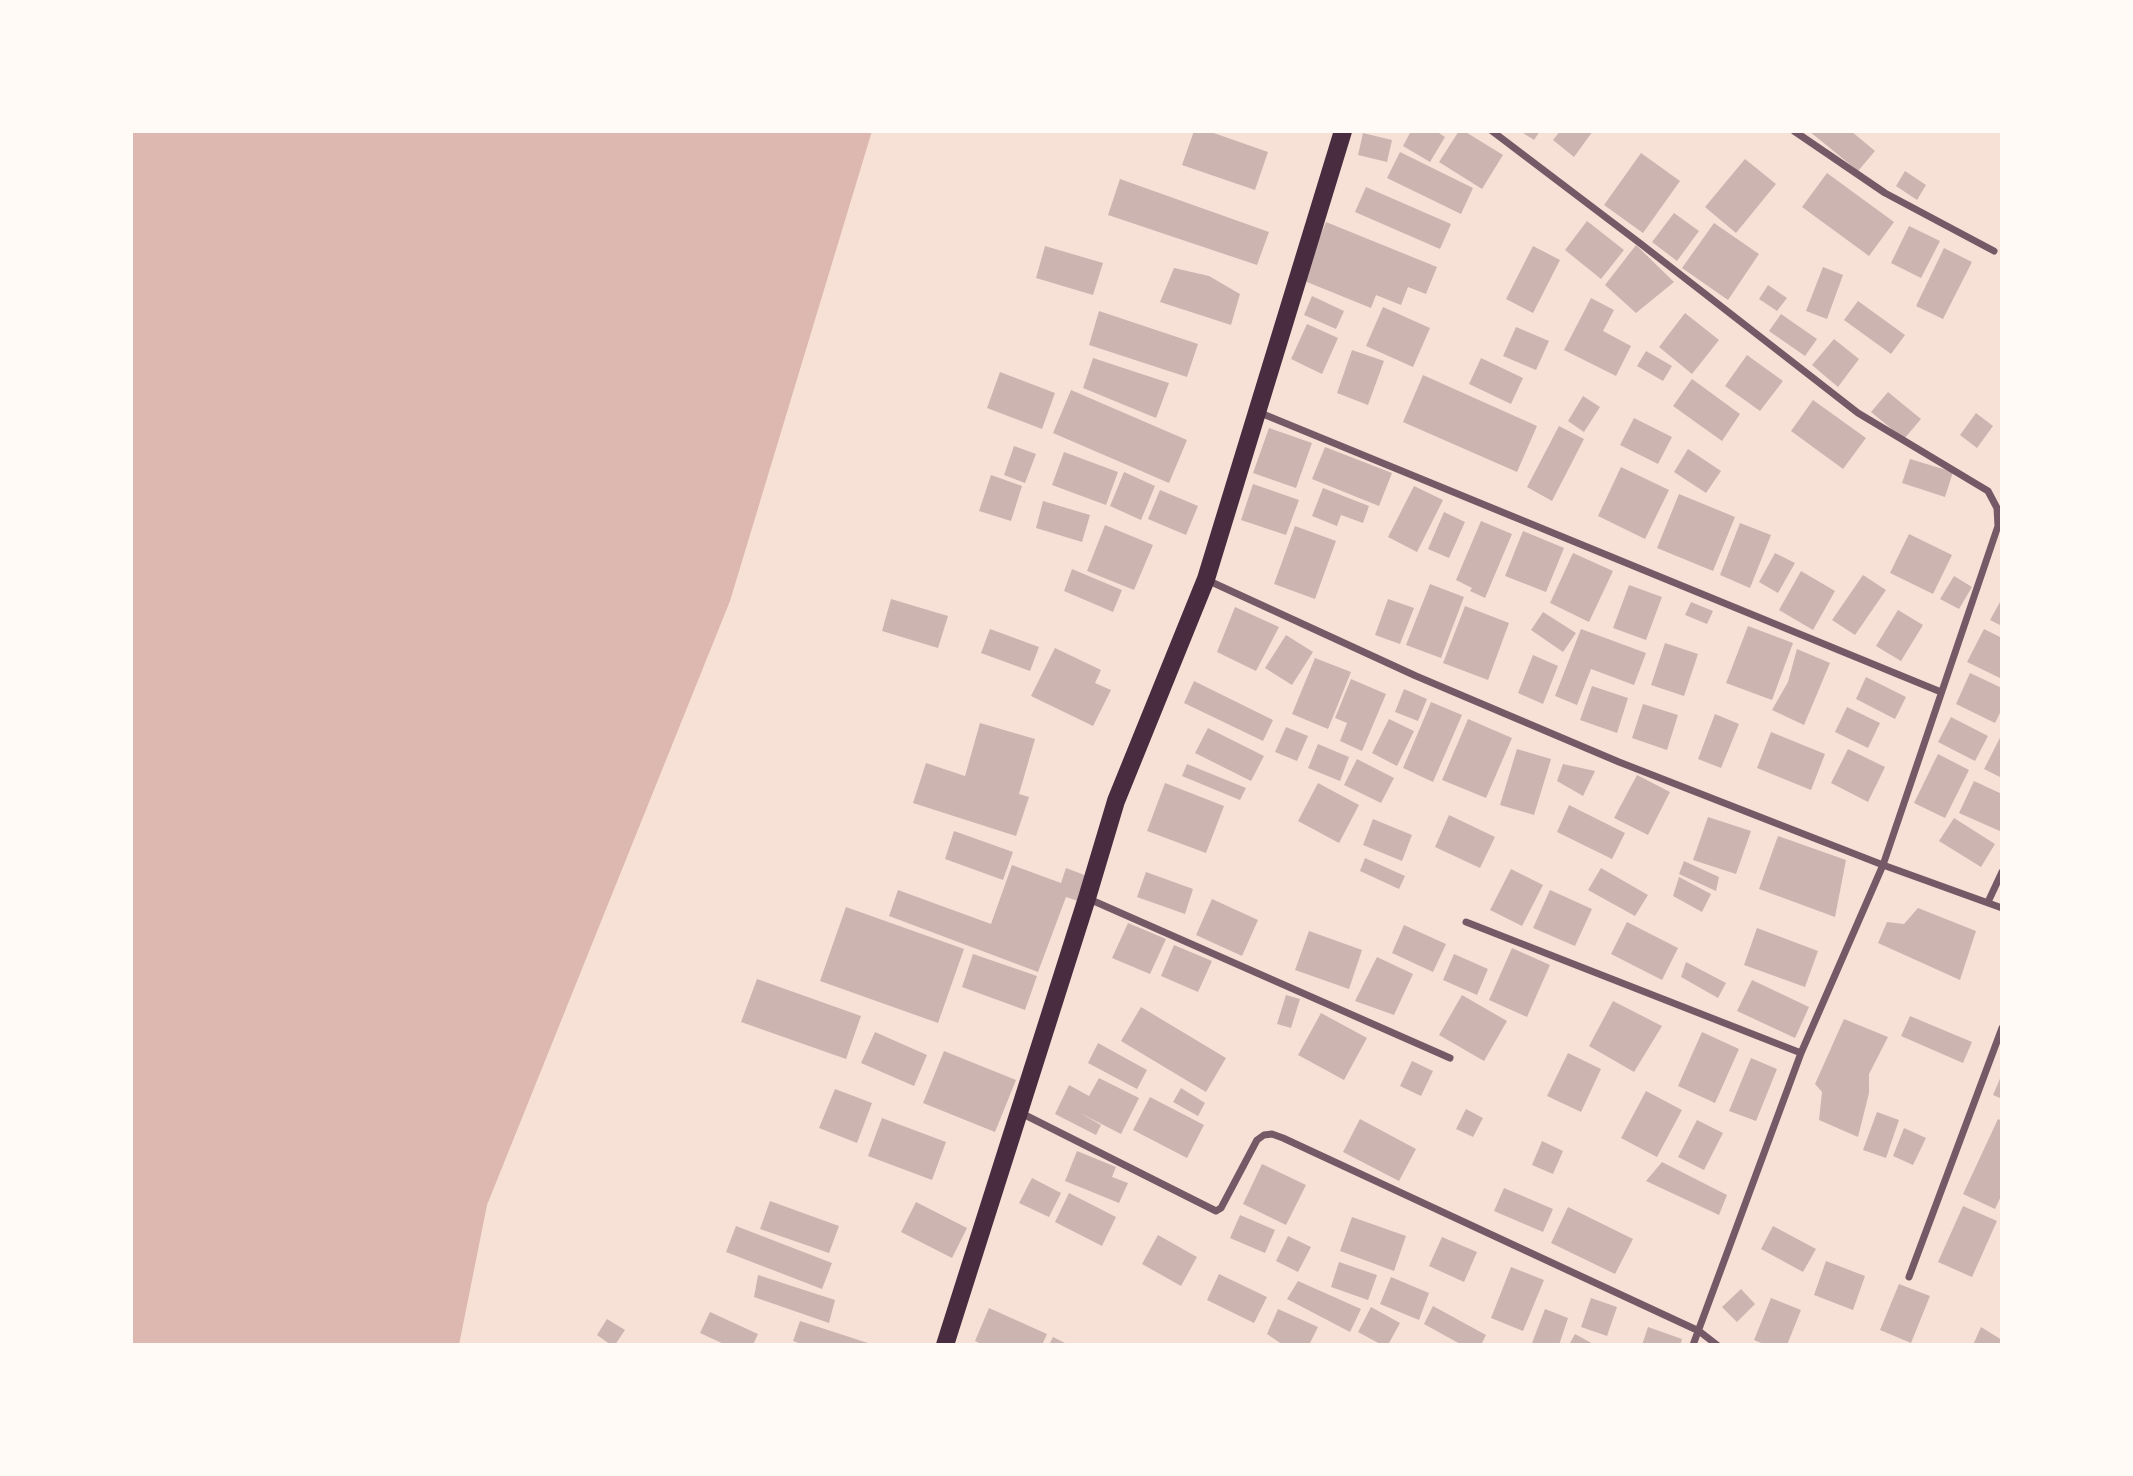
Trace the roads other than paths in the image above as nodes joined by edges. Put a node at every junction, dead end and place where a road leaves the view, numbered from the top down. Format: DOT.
graph roads {
  1 [pos="1343,131"];
  2 [pos="1492,131"];
  3 [pos="1794,131"];
  4 [pos="1994,251"];
  5 [pos="1257,412"];
  6 [pos="1206,579"];
  7 [pos="1941,692"];
  8 [pos="1883,865"];
  9 [pos="2002,872"];
  10 [pos="1087,898"];
  11 [pos="1988,902"];
  12 [pos="2002,908"];
  13 [pos="1465,922"];
  14 [pos="2002,1028"];
  15 [pos="1801,1053"];
  16 [pos="1450,1058"];
  17 [pos="1019,1111"];
  18 [pos="1909,1277"];
  19 [pos="1699,1331"];
  20 [pos="945,1345"];
  21 [pos="1693,1345"];
  22 [pos="1717,1345"];
  1 -- 5 [label="main road"];
  2 -- 7 [label="street"];
  3 -- 4 [label="street"];
  5 -- 6 [label="main road"];
  5 -- 7 [label="street"];
  6 -- 8 [label="street"];
  6 -- 10 [label="main road"];
  7 -- 8 [label="street"];
  8 -- 11 [label="street"];
  8 -- 15 [label="street"];
  9 -- 11 [label="street"];
  10 -- 16 [label="street"];
  10 -- 17 [label="main road"];
  11 -- 12 [label="street"];
  13 -- 15 [label="street"];
  14 -- 18 [label="street"];
  15 -- 19 [label="street"];
  17 -- 19 [label="street"];
  17 -- 20 [label="main road"];
  19 -- 21 [label="street"];
  19 -- 22 [label="street"];
}
